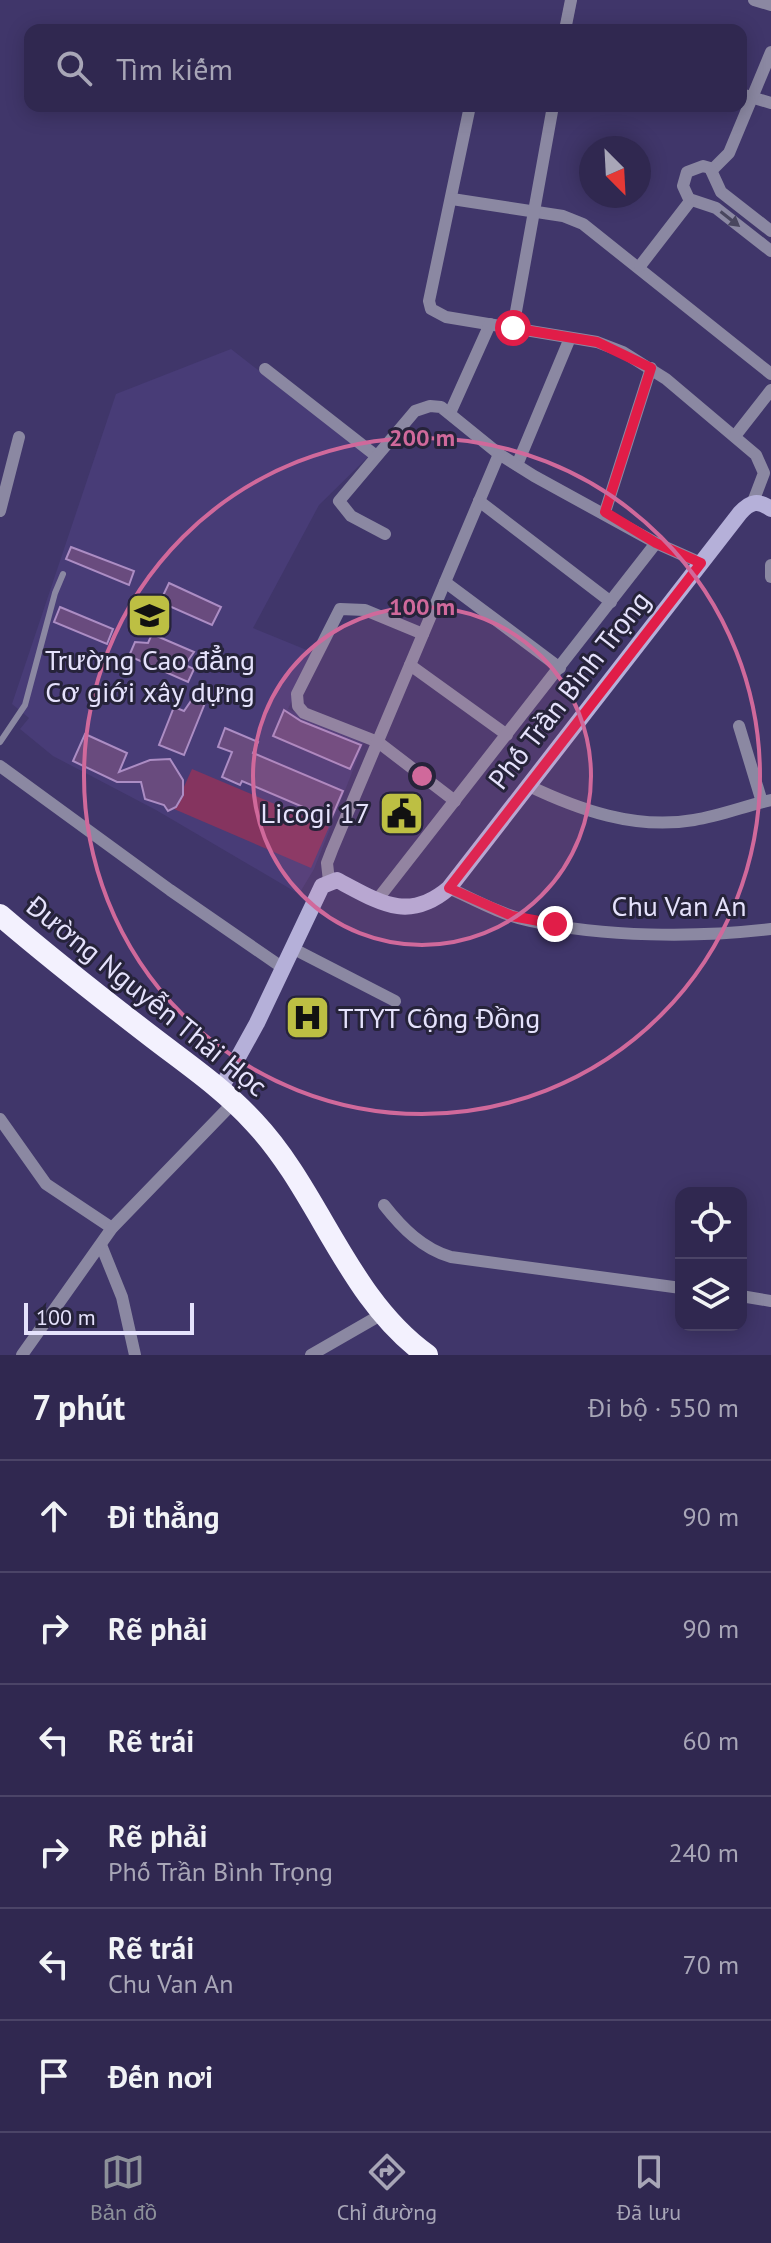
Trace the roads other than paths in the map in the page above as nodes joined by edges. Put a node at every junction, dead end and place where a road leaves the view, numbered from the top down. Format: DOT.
graph roads {
  1 [pos="571,0"];
  2 [pos="754,0"];
  3 [pos="771,5"];
  4 [pos="566,24"];
  5 [pos="771,52"];
  6 [pos="747,95"];
  7 [pos="755,97"];
  8 [pos="771,103"];
  9 [pos="469,112"];
  10 [pos="552,112"];
  11 [pos="712,170"];
  12 [pos="452,199"];
  13 [pos="691,200"];
  14 [pos="535,211"];
  15 [pos="771,231"];
  16 [pos="770,247"];
  17 [pos="640,266"];
  18 [pos="490,324"];
  19 [pos="513,328"];
  20 [pos="570,338"];
  21 [pos="651,368"];
  22 [pos="265,369"];
  23 [pos="771,374"];
  24 [pos="771,390"];
  25 [pos="450,413"];
  26 [pos="735,436"];
  27 [pos="19,437"];
  28 [pos="771,450"];
  29 [pos="499,454"];
  30 [pos="375,455"];
  31 [pos="761,462"];
  32 [pos="517,465"];
  33 [pos="761,489"];
  34 [pos="479,501"];
  35 [pos="771,509"];
  36 [pos="0,511"];
  37 [pos="605,512"];
  38 [pos="385,534"];
  39 [pos="656,543"];
  40 [pos="701,563"];
  41 [pos="771,565"];
  42 [pos="63,574"];
  43 [pos="771,577"];
  44 [pos="445,582"];
  45 [pos="611,602"];
  46 [pos="423,634"];
  47 [pos="410,665"];
  48 [pos="560,668"];
  49 [pos="739,726"];
  50 [pos="507,735"];
  51 [pos="0,742"];
  52 [pos="378,742"];
  53 [pos="0,766"];
  54 [pos="527,785"];
  55 [pos="455,801"];
  56 [pos="766,801"];
  57 [pos="329,881"];
  58 [pos="449,888"];
  59 [pos="377,900"];
  60 [pos="0,915"];
  61 [pos="771,929"];
  62 [pos="292,948"];
  63 [pos="283,968"];
  64 [pos="395,1001"];
  65 [pos="227,1096"];
  66 [pos="0,1119"];
  67 [pos="384,1205"];
  68 [pos="112,1228"];
  69 [pos="101,1245"];
  70 [pos="675,1287"];
  71 [pos="747,1297"];
  72 [pos="771,1301"];
  73 [pos="384,1313"];
  74 [pos="22,1355"];
  75 [pos="135,1355"];
  76 [pos="311,1355"];
  77 [pos="427,1355"];
  1 -- 4 [label="street"];
  2 -- 3 [label="street"];
  5 -- 7 [label="street"];
  6 -- 7 [label="street"];
  7 -- 8 [label="street"];
  7 -- 11 [label="street"];
  9 -- 12 [label="street"];
  10 -- 14 [label="street"];
  11 -- 13 [label="street"];
  11 -- 15 [label="street"];
  12 -- 14 [label="street"];
  12 -- 18 [label="street"];
  13 -- 16 [label="street, one-way"];
  13 -- 17 [label="street"];
  14 -- 17 [label="street"];
  14 -- 19 [label="street"];
  17 -- 23 [label="street"];
  18 -- 19 [label="street"];
  18 -- 25 [label="street"];
  19 -- 20 [label="street"];
  20 -- 21 [label="street"];
  20 -- 32 [label="street"];
  21 -- 26 [label="street"];
  21 -- 37 [label="street"];
  22 -- 30 [label="street"];
  24 -- 26 [label="street"];
  25 -- 29 [label="street"];
  25 -- 30 [label="street"];
  26 -- 31 [label="street"];
  27 -- 36 [label="street"];
  28 -- 31 [label="street"];
  29 -- 32 [label="street"];
  29 -- 34 [label="street"];
  30 -- 38 [label="street"];
  31 -- 33 [label="street"];
  32 -- 37 [label="street"];
  33 -- 35 [label="street"];
  33 -- 40 [label="street, Phố Trần Bình Trọng"];
  34 -- 44 [label="street"];
  34 -- 45 [label="street"];
  37 -- 39 [label="street"];
  39 -- 40 [label="street"];
  39 -- 45 [label="street"];
  40 -- 54 [label="street, Phố Trần Bình Trọng"];
  41 -- 43 [label="street"];
  42 -- 51 [label="lane"];
  44 -- 46 [label="street"];
  44 -- 48 [label="street"];
  45 -- 48 [label="street"];
  46 -- 47 [label="street"];
  46 -- 52 [label="street"];
  47 -- 50 [label="street"];
  47 -- 52 [label="street"];
  48 -- 50 [label="street"];
  49 -- 56 [label="street"];
  50 -- 55 [label="street"];
  52 -- 55 [label="street"];
  52 -- 57 [label="street"];
  53 -- 63 [label="street"];
  54 -- 56 [label="street"];
  54 -- 58 [label="street, Phố Trần Bình Trọng"];
  55 -- 59 [label="street"];
  57 -- 59 [label="street, Phố Trần Bình Trọng"];
  57 -- 62 [label="street"];
  58 -- 59 [label="street, Phố Trần Bình Trọng"];
  58 -- 61 [label="street, Chu Van An"];
  60 -- 65 [label="highway, Đường Nguyễn Thái Học"];
  62 -- 63 [label="street"];
  62 -- 64 [label="street"];
  63 -- 65 [label="street"];
  65 -- 68 [label="street"];
  65 -- 73 [label="highway, Đường Nguyễn Thái Học"];
  66 -- 68 [label="street"];
  67 -- 70 [label="street"];
  68 -- 69 [label="street"];
  69 -- 74 [label="street"];
  69 -- 75 [label="street"];
  71 -- 72 [label="street"];
  73 -- 76 [label="street"];
  73 -- 77 [label="highway, Đường Nguyễn Thái Học"];
}
